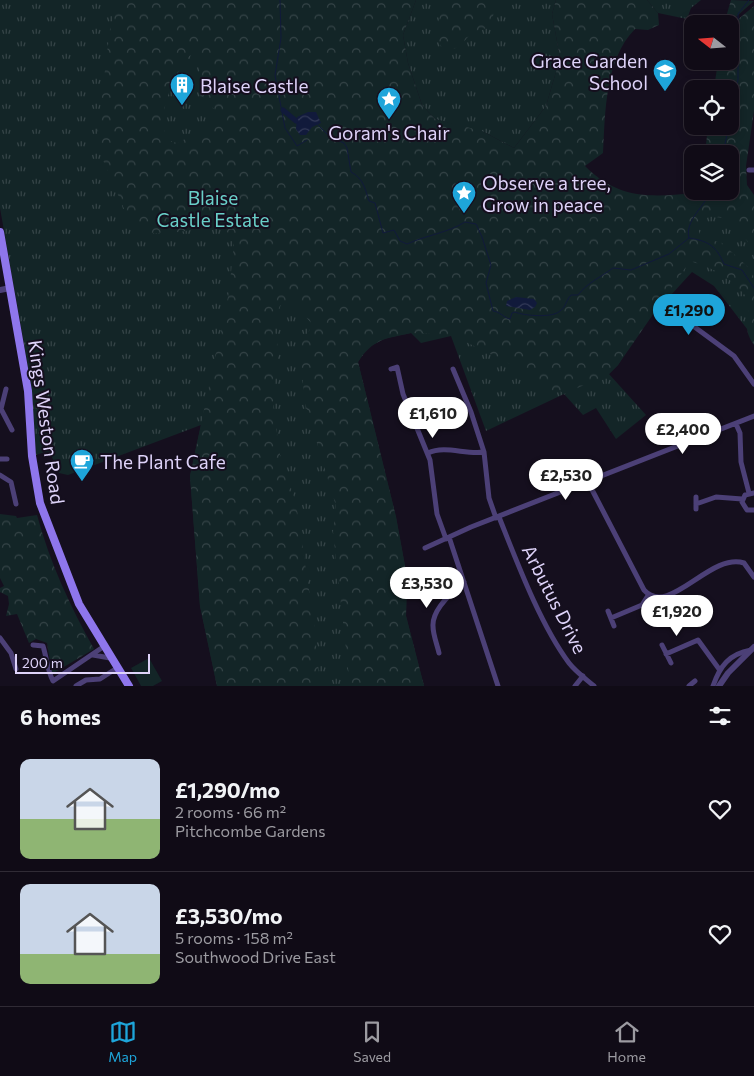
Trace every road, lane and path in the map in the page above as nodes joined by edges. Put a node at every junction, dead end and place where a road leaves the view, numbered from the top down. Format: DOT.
graph roads {
  1 [pos="0,232"];
  2 [pos="10,288"];
  3 [pos="0,290"];
  4 [pos="683,320"];
  5 [pos="391,369"];
  6 [pos="455,370"];
  7 [pos="754,384"];
  8 [pos="6,389"];
  9 [pos="0,409"];
  10 [pos="754,416"];
  11 [pos="6,421"];
  12 [pos="0,424"];
  13 [pos="736,424"];
  14 [pos="12,430"];
  15 [pos="428,452"];
  16 [pos="484,452"];
  17 [pos="0,459"];
  18 [pos="7,459"];
  19 [pos="0,475"];
  20 [pos="588,482"];
  21 [pos="752,493"];
  22 [pos="696,497"];
  23 [pos="742,499"];
  24 [pos="16,504"];
  25 [pos="754,510"];
  26 [pos="497,518"];
  27 [pos="448,538"];
  28 [pos="425,548"];
  29 [pos="754,577"];
  30 [pos="464,582"];
  31 [pos="649,594"];
  32 [pos="608,611"];
  33 [pos="611,618"];
  34 [pos="614,626"];
  35 [pos="0,638"];
  36 [pos="33,645"];
  37 [pos="662,645"];
  38 [pos="103,646"];
  39 [pos="752,648"];
  40 [pos="439,653"];
  41 [pos="666,654"];
  42 [pos="93,655"];
  43 [pos="110,658"];
  44 [pos="671,663"];
  45 [pos="117,668"];
  46 [pos="719,668"];
  47 [pos="16,669"];
  48 [pos="583,676"];
  49 [pos="695,681"];
  50 [pos="78,685"];
  51 [pos="129,686"];
  52 [pos="498,686"];
  53 [pos="575,686"];
  54 [pos="594,686"];
  55 [pos="689,686"];
  56 [pos="718,686"];
  1 -- 2 [label="main road, Kings Weston Road"];
  2 -- 3 [label="street"];
  2 -- 38 [label="main road, Kings Weston Road"];
  4 -- 7 [label="street"];
  5 -- 15 [label="street"];
  6 -- 16 [label="street, Arbutus Drive"];
  8 -- 9 [label="street"];
  9 -- 11 [label="street"];
  10 -- 13 [label="street"];
  11 -- 12 [label="street"];
  11 -- 14 [label="street"];
  13 -- 20 [label="street"];
  13 -- 21 [label="street"];
  15 -- 16 [label="street"];
  15 -- 27 [label="street"];
  16 -- 26 [label="street, Arbutus Drive"];
  17 -- 18 [label="street"];
  19 -- 24 [label="street"];
  20 -- 26 [label="street"];
  20 -- 31 [label="street"];
  21 -- 23 [label="street"];
  22 -- 23 [label="street"];
  23 -- 25 [label="street"];
  26 -- 27 [label="street"];
  26 -- 48 [label="street, Arbutus Drive"];
  27 -- 28 [label="street"];
  27 -- 30 [label="street"];
  29 -- 31 [label="street"];
  30 -- 40 [label="street"];
  30 -- 52 [label="street"];
  31 -- 33 [label="street"];
  32 -- 33 [label="street"];
  33 -- 34 [label="street"];
  35 -- 47 [label="street"];
  36 -- 42 [label="street"];
  37 -- 41 [label="street"];
  38 -- 42 [label="street"];
  38 -- 43 [label="main road, Kings Weston Road"];
  39 -- 46 [label="street"];
  39 -- 56 [label="street"];
  41 -- 44 [label="street"];
  41 -- 46 [label="street"];
  42 -- 43 [label="street"];
  43 -- 45 [label="main road, Kings Weston Road"];
  45 -- 50 [label="street"];
  45 -- 51 [label="main road, Kings Weston Road"];
  46 -- 56 [label="street"];
  48 -- 53 [label="street"];
  48 -- 54 [label="street, Arbutus Drive"];
  49 -- 55 [label="street"];
}
